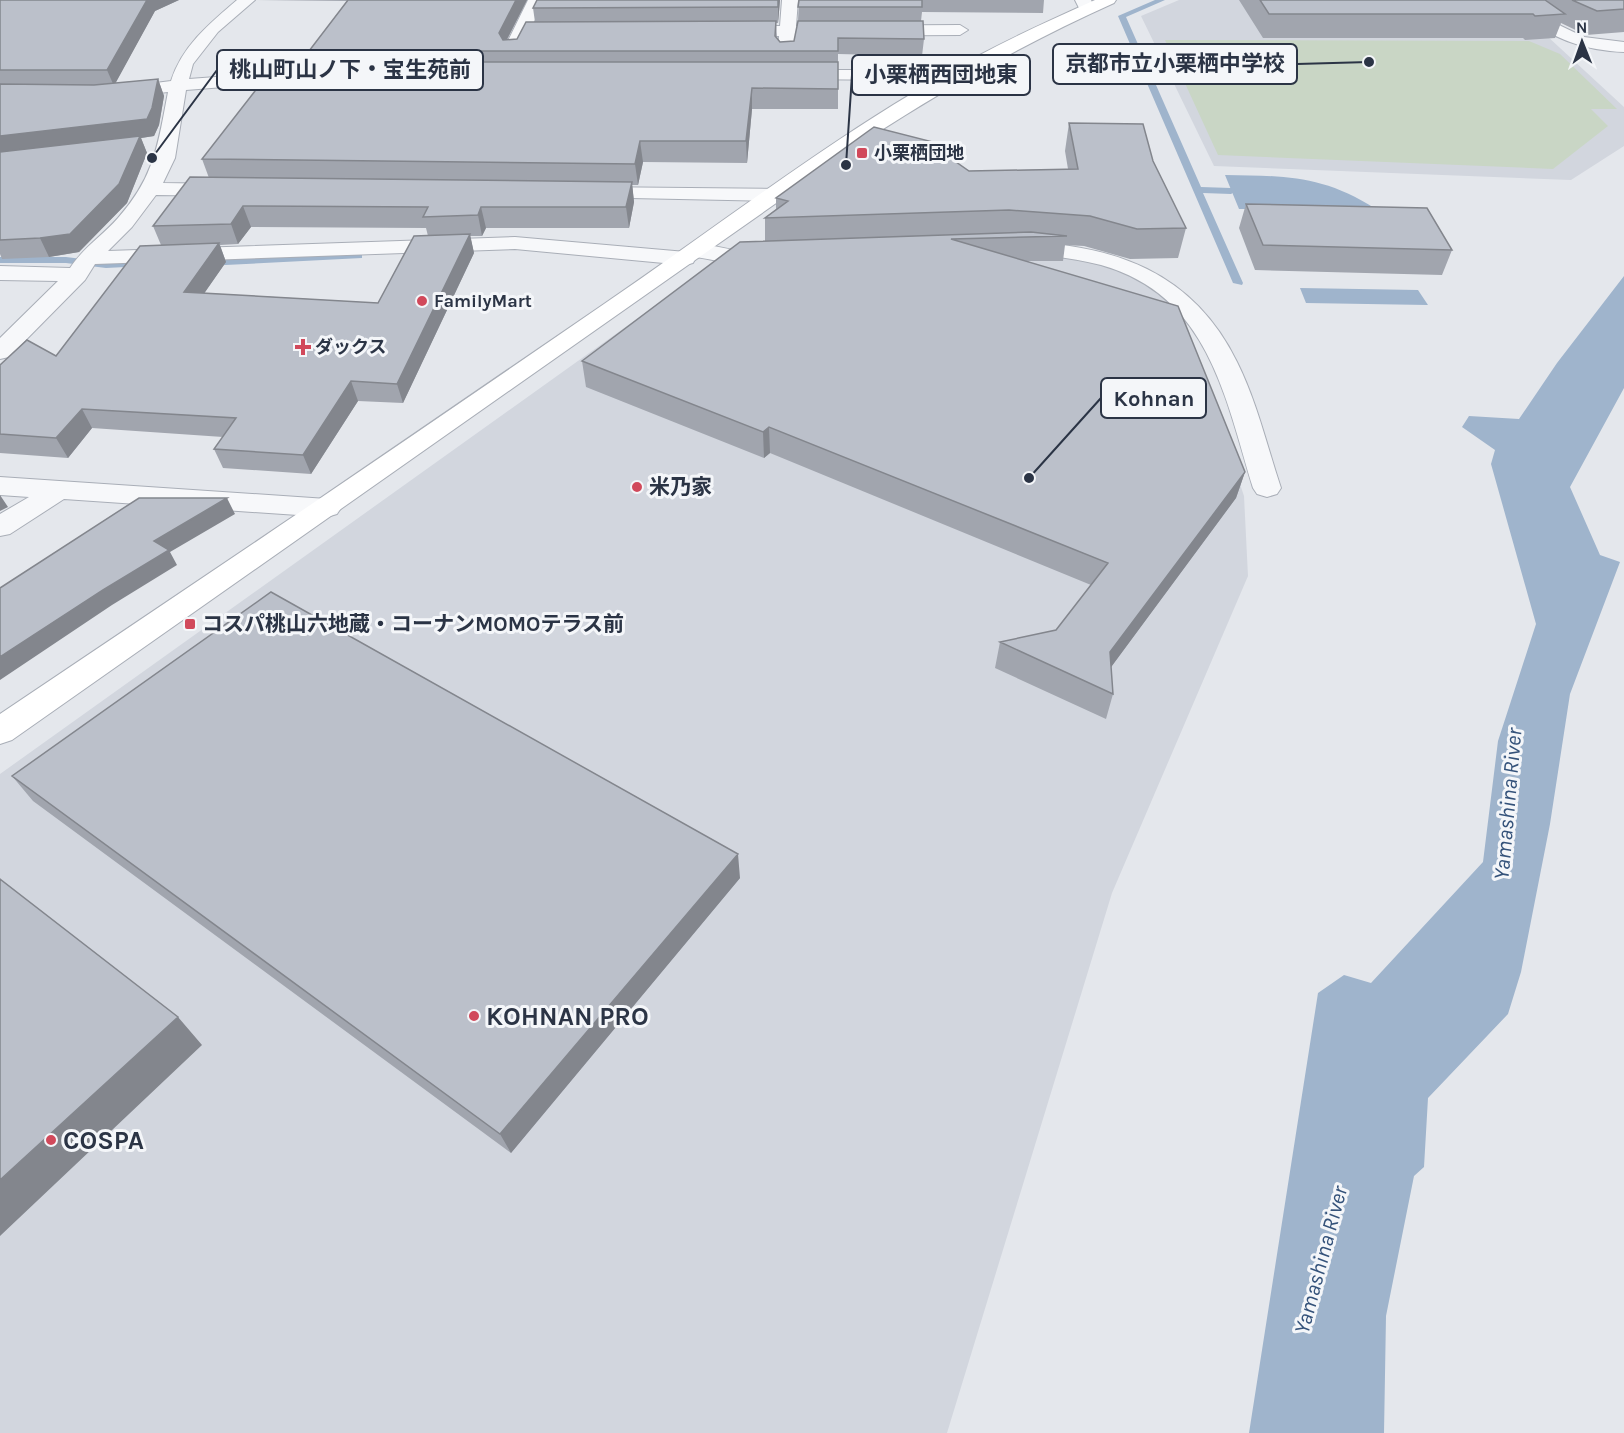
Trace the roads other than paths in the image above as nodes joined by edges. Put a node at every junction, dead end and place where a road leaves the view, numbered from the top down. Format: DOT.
graph roads {
  1 [pos="246,0"];
  2 [pos="536,0"];
  3 [pos="790,0"];
  4 [pos="1108,0"];
  5 [pos="1520,0"];
  6 [pos="1085,4"];
  7 [pos="960,30"];
  8 [pos="545,31"];
  9 [pos="718,31"];
  10 [pos="787,31"];
  11 [pos="522,32"];
  12 [pos="1624,47"];
  13 [pos="325,75"];
  14 [pos="520,76"];
  15 [pos="944,82"];
  16 [pos="178,85"];
  17 [pos="101,95"];
  18 [pos="167,143"];
  19 [pos="145,146"];
  20 [pos="150,189"];
  21 [pos="246,190"];
  22 [pos="569,193"];
  23 [pos="777,195"];
  24 [pos="992,250"];
  25 [pos="691,255"];
  26 [pos="790,257"];
  27 [pos="82,266"];
  28 [pos="0,273"];
  29 [pos="0,352"];
  30 [pos="0,486"];
  31 [pos="1267,488"];
  32 [pos="59,490"];
  33 [pos="327,508"];
  34 [pos="0,526"];
  35 [pos="0,731"];
  1 -- 16 [label="street"];
  2 -- 11 [label="street"];
  3 -- 10 [label="street"];
  4 -- 6 [label="street"];
  5 -- 12 [label="street"];
  6 -- 15 [label="street"];
  7 -- 10 [label="street"];
  8 -- 11 [label="street"];
  9 -- 10 [label="street"];
  10 -- 15 [label="street"];
  11 -- 14 [label="street"];
  13 -- 16 [label="street"];
  15 -- 23 [label="street"];
  16 -- 17 [label="street"];
  16 -- 18 [label="street"];
  18 -- 19 [label="street"];
  18 -- 20 [label="street"];
  20 -- 21 [label="street"];
  20 -- 27 [label="street"];
  22 -- 23 [label="street"];
  23 -- 25 [label="street"];
  24 -- 31 [label="street"];
  25 -- 26 [label="street"];
  25 -- 27 [label="street"];
  25 -- 33 [label="street"];
  27 -- 28 [label="street"];
  27 -- 29 [label="street"];
  30 -- 32 [label="street"];
  32 -- 33 [label="street"];
  32 -- 34 [label="street"];
  33 -- 35 [label="street"];
}
